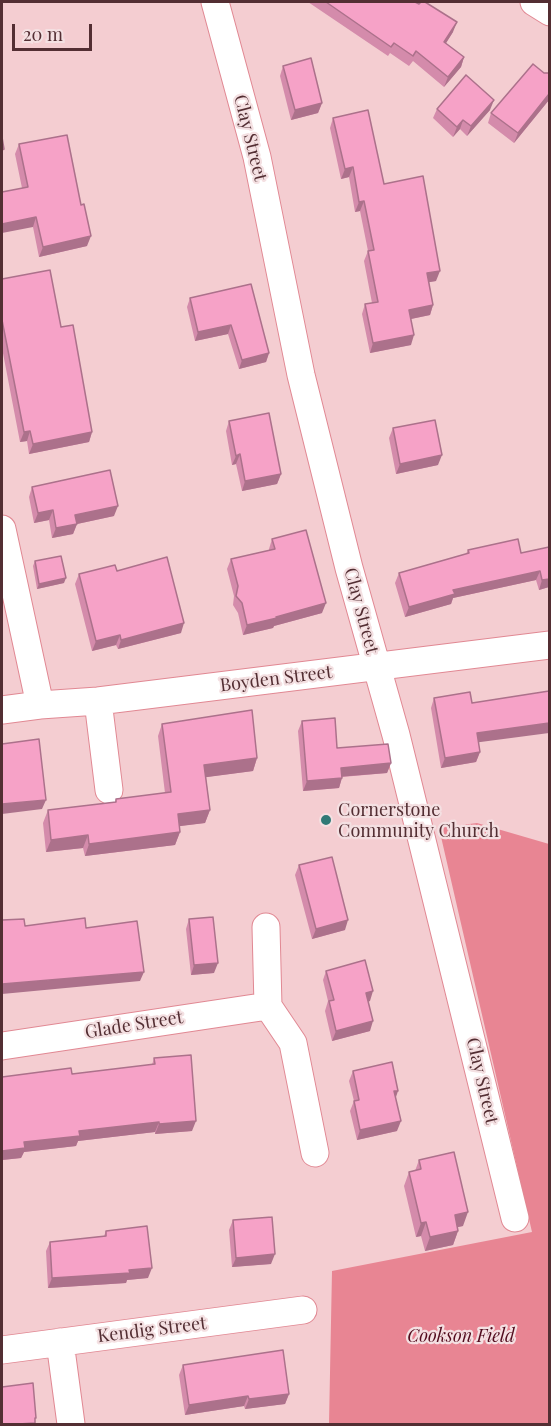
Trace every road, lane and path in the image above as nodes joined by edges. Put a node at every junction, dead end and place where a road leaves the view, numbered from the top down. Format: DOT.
graph roads {
  1 [pos="215,2"];
  2 [pos="534,2"];
  3 [pos="549,12"];
  4 [pos="2,529"];
  5 [pos="549,645"];
  6 [pos="376,666"];
  7 [pos="98,701"];
  8 [pos="40,705"];
  9 [pos="2,710"];
  10 [pos="109,790"];
  11 [pos="266,927"];
  12 [pos="267,1006"];
  13 [pos="2,1046"];
  14 [pos="315,1153"];
  15 [pos="515,1218"];
  16 [pos="303,1310"];
  17 [pos="60,1342"];
  18 [pos="2,1350"];
  19 [pos="71,1425"];
  1 -- 6 [label="street, Clay Street"];
  2 -- 3 [label="street"];
  4 -- 8 [label="street"];
  5 -- 6 [label="street, Boyden Street"];
  6 -- 7 [label="street, Boyden Street"];
  6 -- 15 [label="street, Clay Street"];
  7 -- 8 [label="street, Boyden Street"];
  7 -- 10 [label="street"];
  8 -- 9 [label="street, Boyden Street"];
  11 -- 12 [label="street"];
  12 -- 13 [label="street, Glade Street"];
  12 -- 14 [label="street"];
  16 -- 17 [label="street, Kendig Street"];
  17 -- 18 [label="street, Kendig Street"];
  17 -- 19 [label="street"];
}
